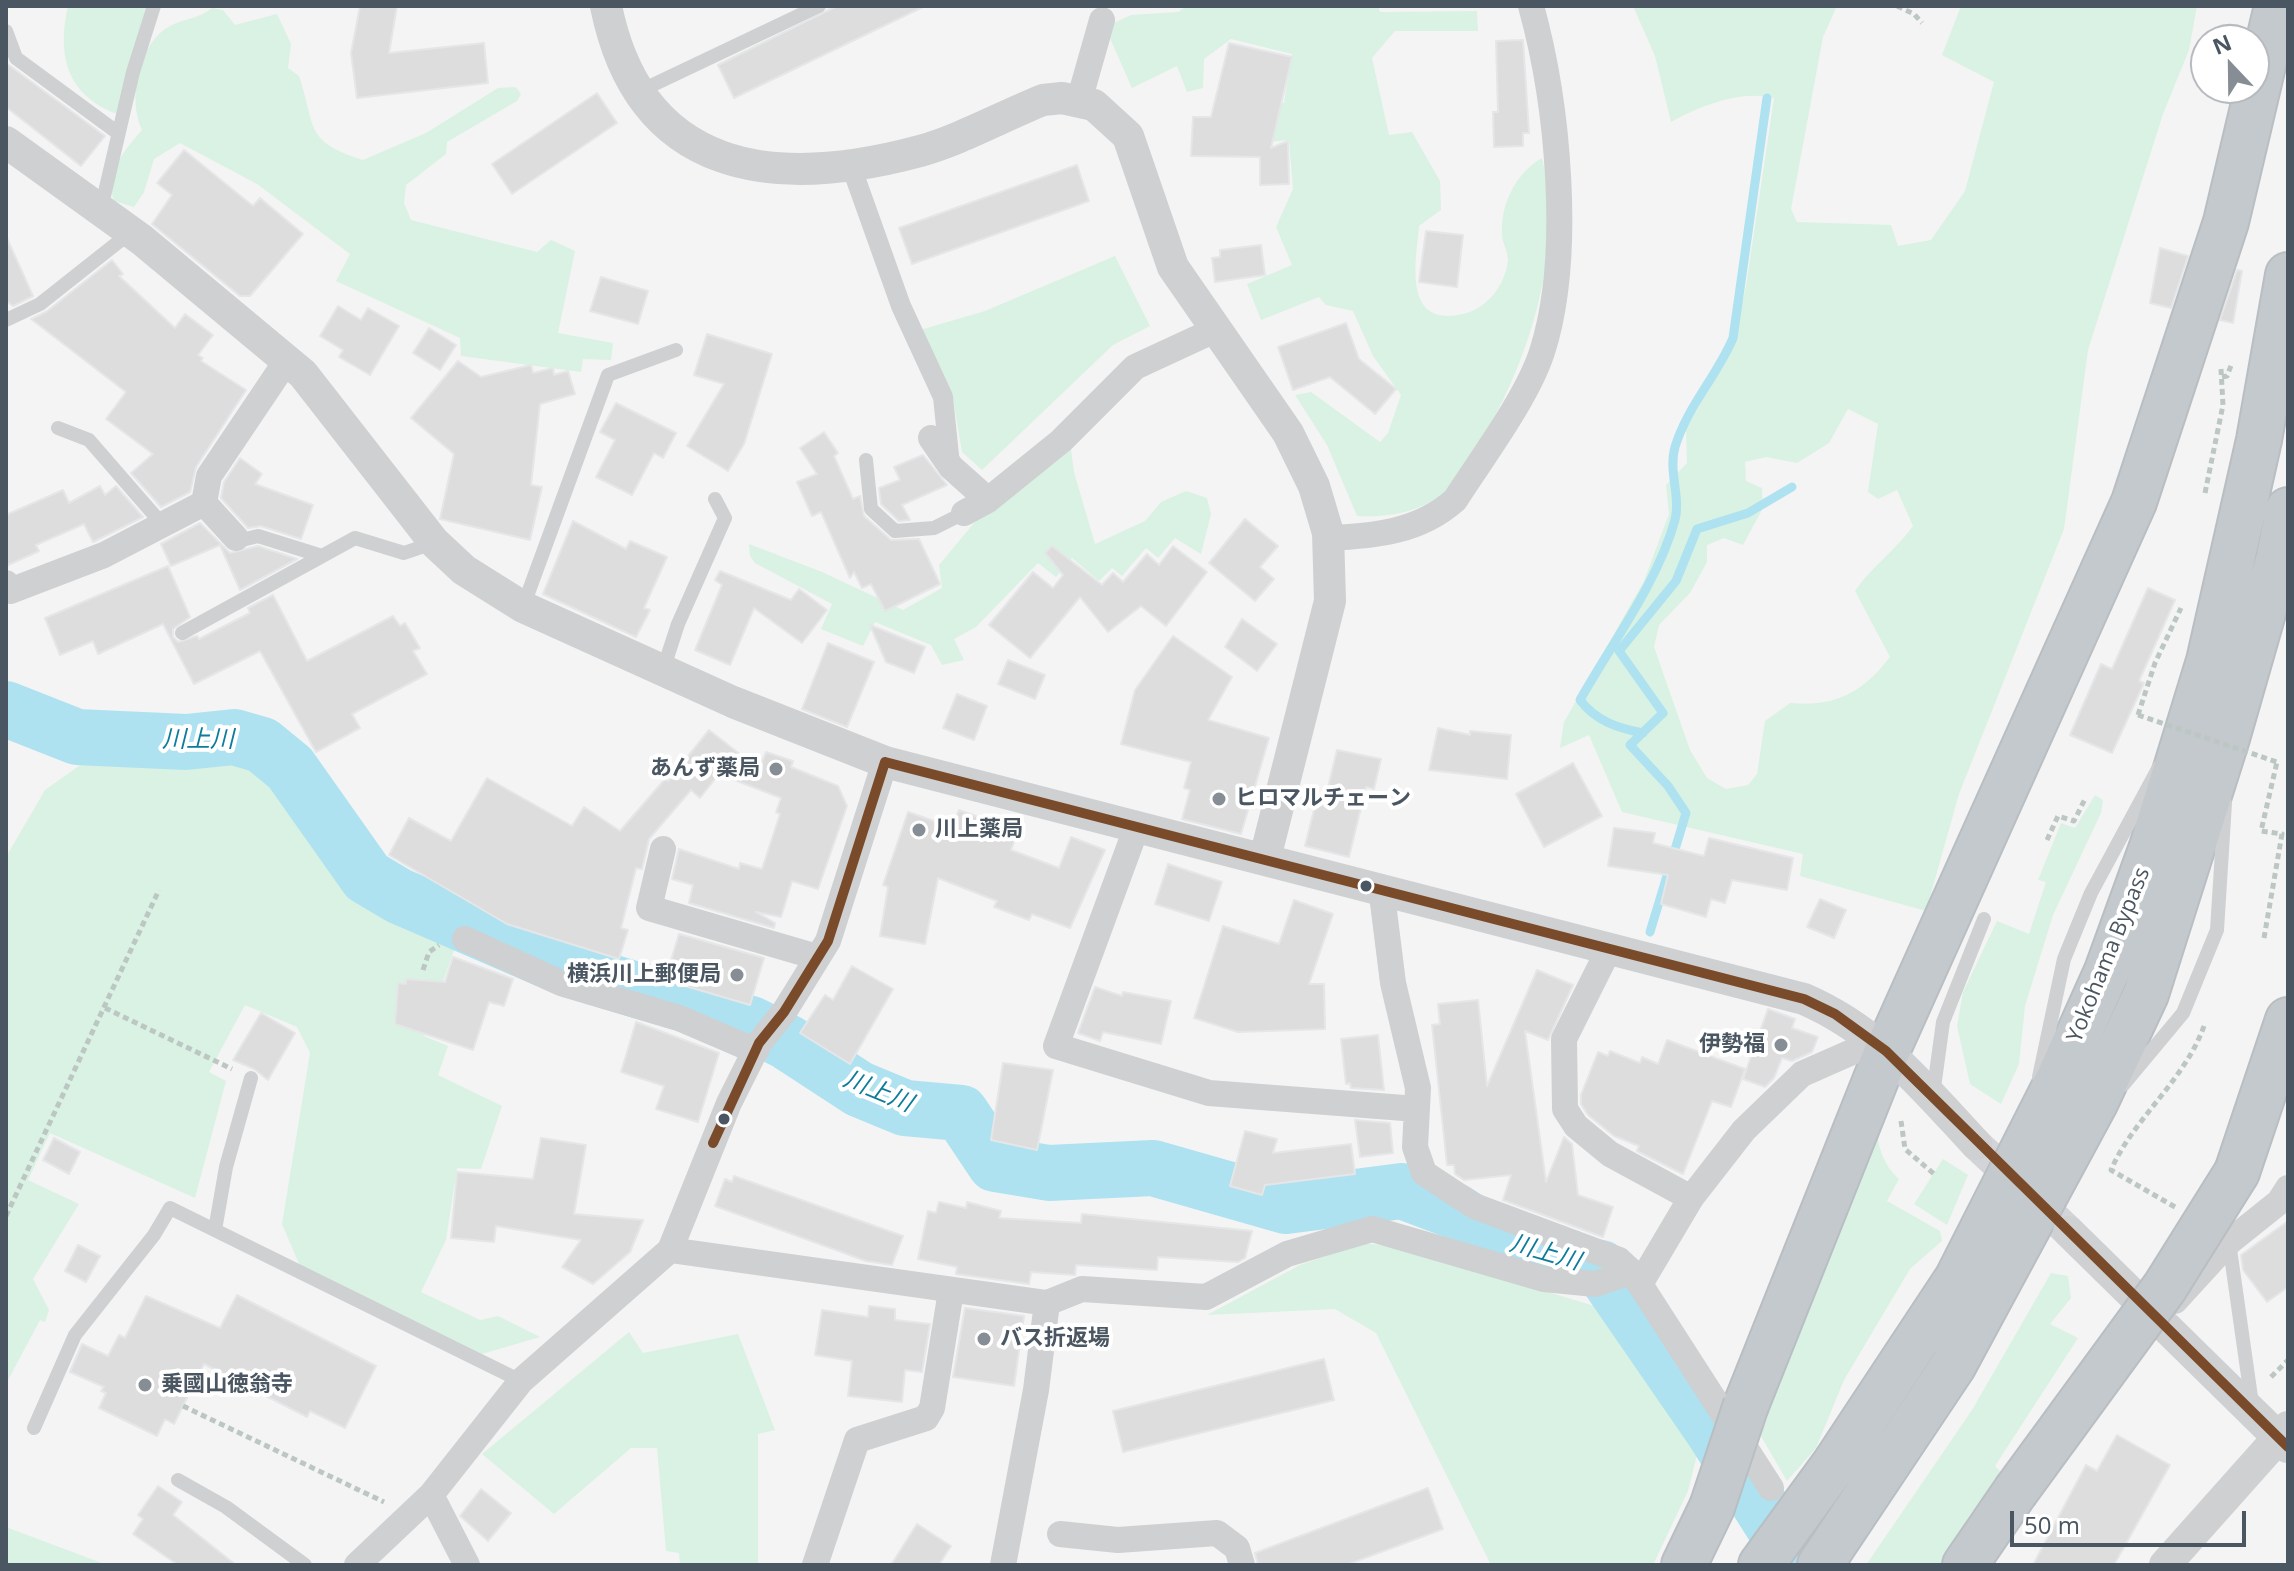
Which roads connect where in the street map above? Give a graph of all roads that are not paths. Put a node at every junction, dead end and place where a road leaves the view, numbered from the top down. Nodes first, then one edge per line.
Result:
1 (154, 6) edge
2 (606, 6) edge
3 (819, 6) edge
4 (1531, 6) edge
5 (2277, 6) edge
6 (1102, 20) dead end
7 (6, 31) edge
8 (639, 91) junction
9 (1079, 101) junction
10 (118, 133) junction
11 (6, 142) edge
12 (850, 163) junction
13 (101, 210) junction
14 (131, 232) junction
15 (2288, 275) edge
16 (6, 320) edge
17 (1217, 329) junction
18 (676, 350) dead end
19 (287, 360) junction
20 (58, 428) dead end
21 (931, 438) dead end
22 (866, 460) dead end
23 (951, 467) junction
24 (715, 499) dead end
25 (988, 500) junction
26 (204, 503) junction
27 (2288, 510) edge
28 (964, 513) joint
29 (162, 524) junction
30 (236, 538) joint
31 (1328, 538) junction
32 (434, 542) junction
33 (322, 556) junction
34 (6, 583) edge
35 (523, 607) junction
36 (182, 633) dead end
37 (663, 670) junction
38 (2210, 726) junction
39 (885, 762) junction
40 (1137, 826) junction
41 (663, 849) dead end
42 (1265, 858) junction
43 (1381, 887) junction
44 (1984, 919) dead end
45 (465, 939) dead end
46 (1610, 947) junction
47 (817, 957) junction
48 (2288, 1020) edge
49 (758, 1047) junction
50 (1879, 1059) junction
51 (251, 1078) road end
52 (1933, 1097) junction
53 (1417, 1109) junction
54 (1976, 1144) tunnel mouth
55 (2288, 1188) edge
56 (1691, 1198) junction
57 (215, 1230) junction
58 (2069, 1232) tunnel mouth
59 (2229, 1242) junction
60 (670, 1250) junction
61 (1622, 1279) junction
62 (951, 1291) junction
63 (1047, 1303) junction
64 (2159, 1318) junction
65 (521, 1381) junction
66 (2253, 1409) junction
67 (34, 1428) dead end
68 (2285, 1437) edge
69 (178, 1480) dead end
70 (1771, 1488) dead end
71 (431, 1495) junction
72 (1060, 1534) dead end
73 (305, 1565) edge
74 (357, 1565) edge
75 (467, 1565) edge
76 (815, 1565) edge
77 (1003, 1565) edge
78 (1242, 1565) edge
79 (1684, 1565) edge
80 (1761, 1565) edge
81 (1820, 1565) edge
82 (1965, 1565) edge
83 (2165, 1565) edge

1 - 10 lane
2 - 8 street
3 - 8 lane
4 - 31 street
5 - 50 highway
6 - 9 street
7 - 10 lane
8 - 12 street
9 - 12 street
9 - 17 street
10 - 13 lane
11 - 13 street
12 - 23 street
13 - 14 street
14 - 16 lane
14 - 19 street
15 - 38 highway, Yokohama Bypass
17 - 25 street
17 - 31 street
18 - 35 lane
19 - 26 street
19 - 32 street
20 - 29 lane
21 - 23 street
22 - 28 lane
23 - 25 street
24 - 37 lane
25 - 28 street
26 - 29 street
26 - 30 street
27 - 38 highway, Yokohama Bypass
29 - 34 street
30 - 33 lane
31 - 42 street
32 - 33 lane
32 - 35 street
33 - 36 lane
35 - 37 street
37 - 39 street
38 - 80 highway, Yokohama Bypass
38 - 81 highway, Yokohama Bypass
39 - 40 street
39 - 47 street
40 - 42 street
40 - 53 street
41 - 47 street
42 - 43 street
43 - 46 street
43 - 53 street
44 - 52 lane
45 - 49 street
46 - 50 street
46 - 56 street
47 - 49 street
48 - 82 highway, bridge
49 - 60 street
50 - 52 street
50 - 56 street
50 - 79 highway, bridge
51 - 57 lane
52 - 54 street
53 - 61 street
55 - 59 street
56 - 61 street
57 - 65 lane
57 - 67 lane
58 - 64 street
59 - 64 street
59 - 66 lane
60 - 62 street
60 - 65 street
61 - 63 street
61 - 70 street
62 - 63 street
62 - 76 street
63 - 77 street
64 - 66 street
65 - 71 street
66 - 68 street
68 - 83 street
69 - 73 lane
71 - 74 street
71 - 75 street
72 - 78 street

